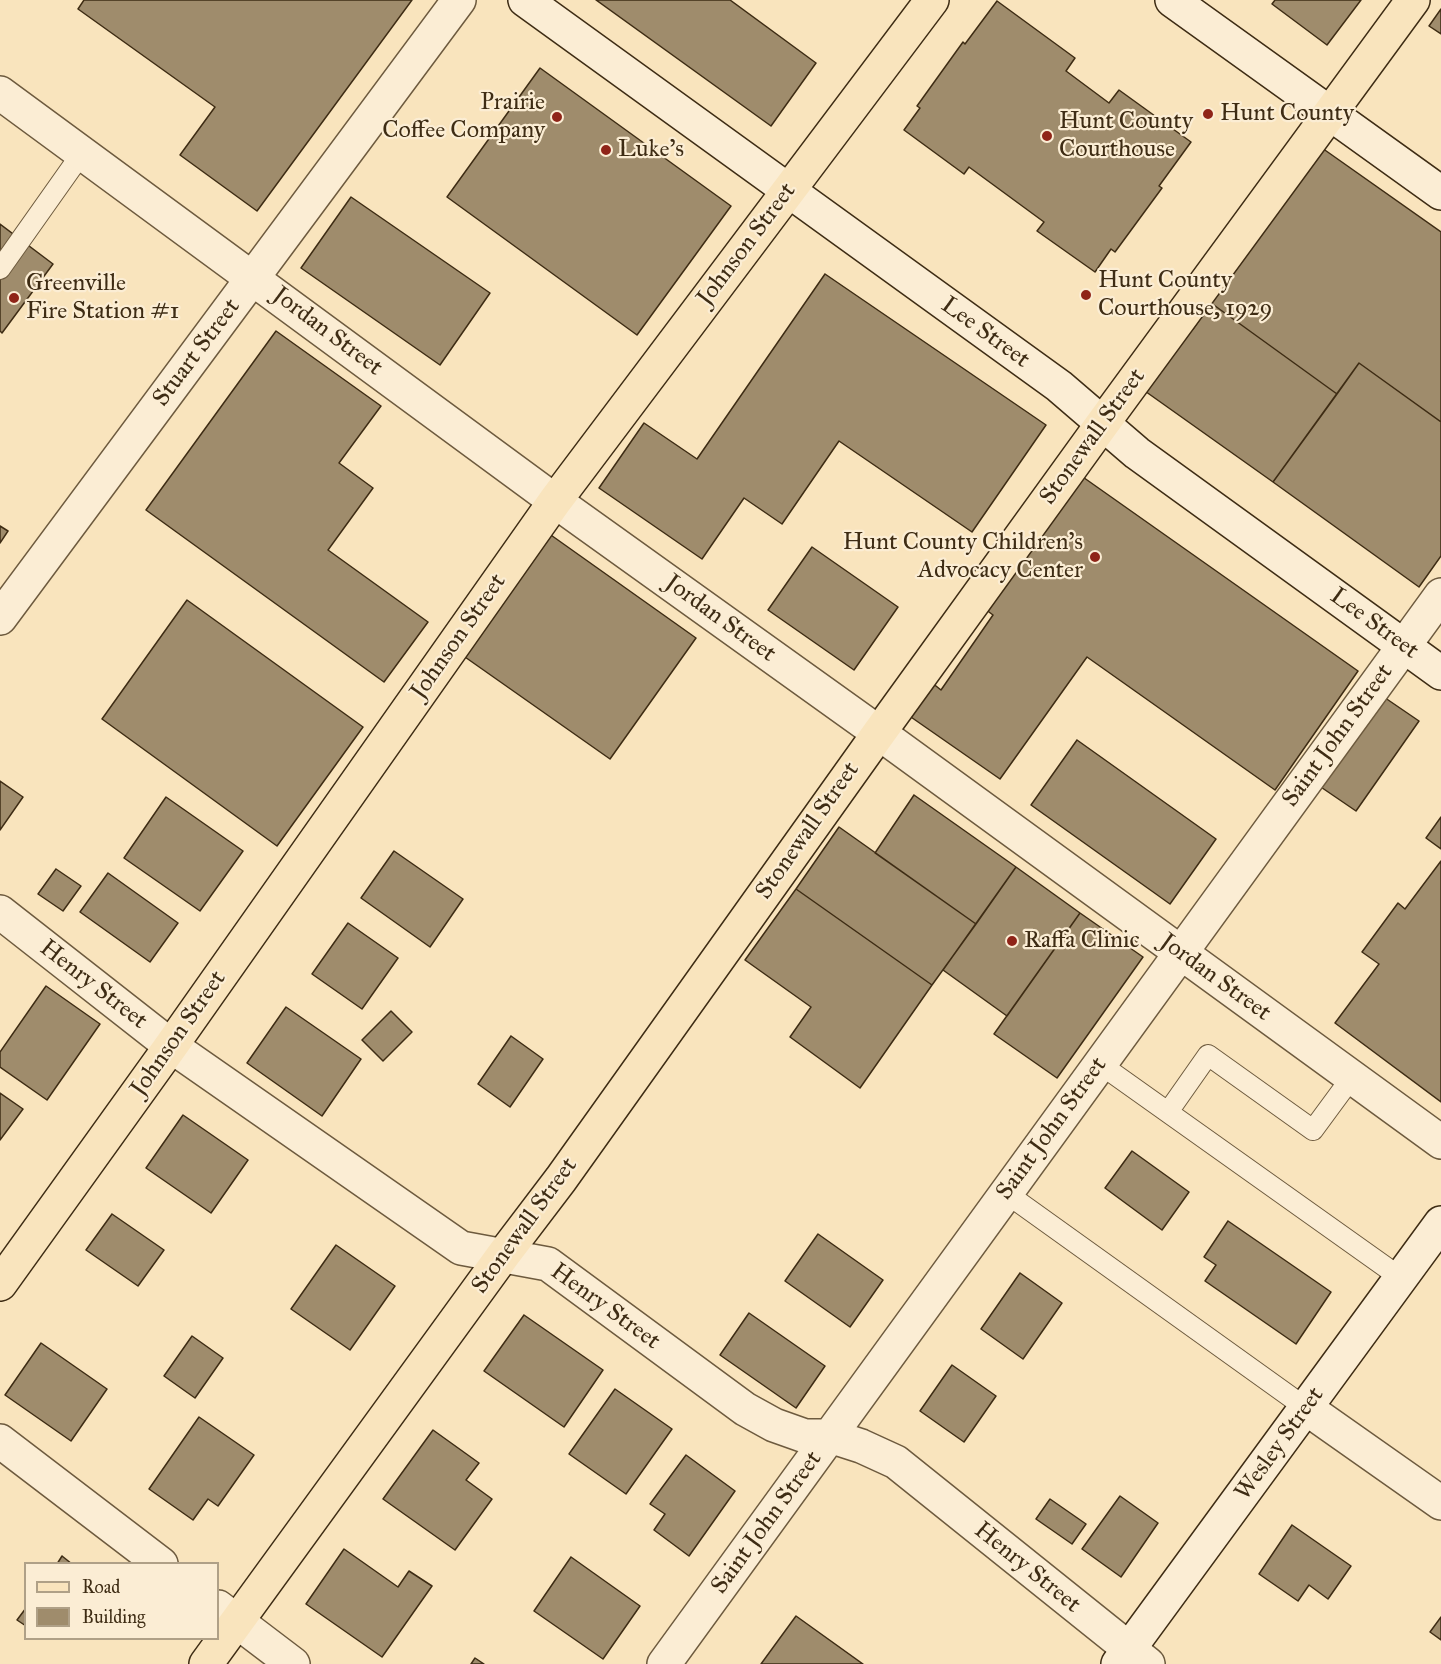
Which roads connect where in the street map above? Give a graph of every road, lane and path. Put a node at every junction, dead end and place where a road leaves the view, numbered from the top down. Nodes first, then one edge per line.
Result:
1 (459, 0) edge
2 (525, 0) edge
3 (932, 0) edge
4 (1172, 0) edge
5 (1413, 0) edge
6 (0, 93) edge
7 (1330, 113) junction
8 (82, 153) junction
9 (788, 190) junction
10 (1441, 193) edge
11 (0, 269) edge
12 (253, 278) junction
13 (1103, 423) junction
14 (555, 501) junction
15 (1441, 595) edge
16 (0, 618) edge
17 (1404, 646) junction
18 (1441, 673) edge
19 (879, 733) junction
20 (0, 912) edge
21 (1181, 952) junction
22 (171, 1046) junction
23 (1100, 1064) junction
24 (1352, 1077) junction
25 (1168, 1112) junction
26 (1441, 1142) edge
27 (1006, 1193) junction
28 (1441, 1223) edge
29 (504, 1254) junction
30 (1401, 1278) junction
31 (0, 1284) edge
32 (1306, 1408) junction
33 (830, 1436) junction
34 (0, 1441) edge
35 (1441, 1503) edge
36 (160, 1562) edge
37 (227, 1614) edge
38 (219, 1633) edge
39 (216, 1640) edge
40 (1132, 1659) edge
41 (206, 1664) edge
42 (293, 1664) edge
43 (664, 1664) edge

1 - 12 street, Stuart Street
2 - 9 street, Lee Street
3 - 9 main road, Johnson Street
4 - 7 street
5 - 7 main road, Stonewall Street
6 - 8 street, Jordan Street
7 - 10 street
7 - 13 main road, Stonewall Street
8 - 11 lane
8 - 12 street, Jordan Street
9 - 13 street, Lee Street
9 - 14 main road, Johnson Street
12 - 14 street, Jordan Street
12 - 16 street, Stuart Street
13 - 17 street, Lee Street
13 - 19 main road, Stonewall Street
14 - 19 street, Jordan Street
14 - 22 main road, Johnson Street
15 - 17 street, Saint John Street
17 - 18 street, Lee Street
17 - 21 street, Saint John Street
19 - 21 street, Jordan Street
19 - 29 main road, Stonewall Street
20 - 22 street, Henry Street
21 - 23 street, Saint John Street
21 - 24 street, Jordan Street
22 - 29 street, Henry Street
22 - 31 main road, Johnson Street
23 - 25 lane
23 - 27 street, Saint John Street
24 - 25 lane
24 - 26 street, Jordan Street
25 - 30 lane
27 - 32 lane
27 - 33 street, Saint John Street
28 - 30 street, Wesley Street
29 - 33 street, Henry Street
29 - 37 main road, Stonewall Street
30 - 32 street, Wesley Street
32 - 35 street
32 - 40 street, Wesley Street
33 - 40 street, Henry Street
33 - 43 street, Saint John Street
34 - 36 street
37 - 38 main road, Stonewall Street
37 - 42 street
39 - 41 main road, Stonewall Street

